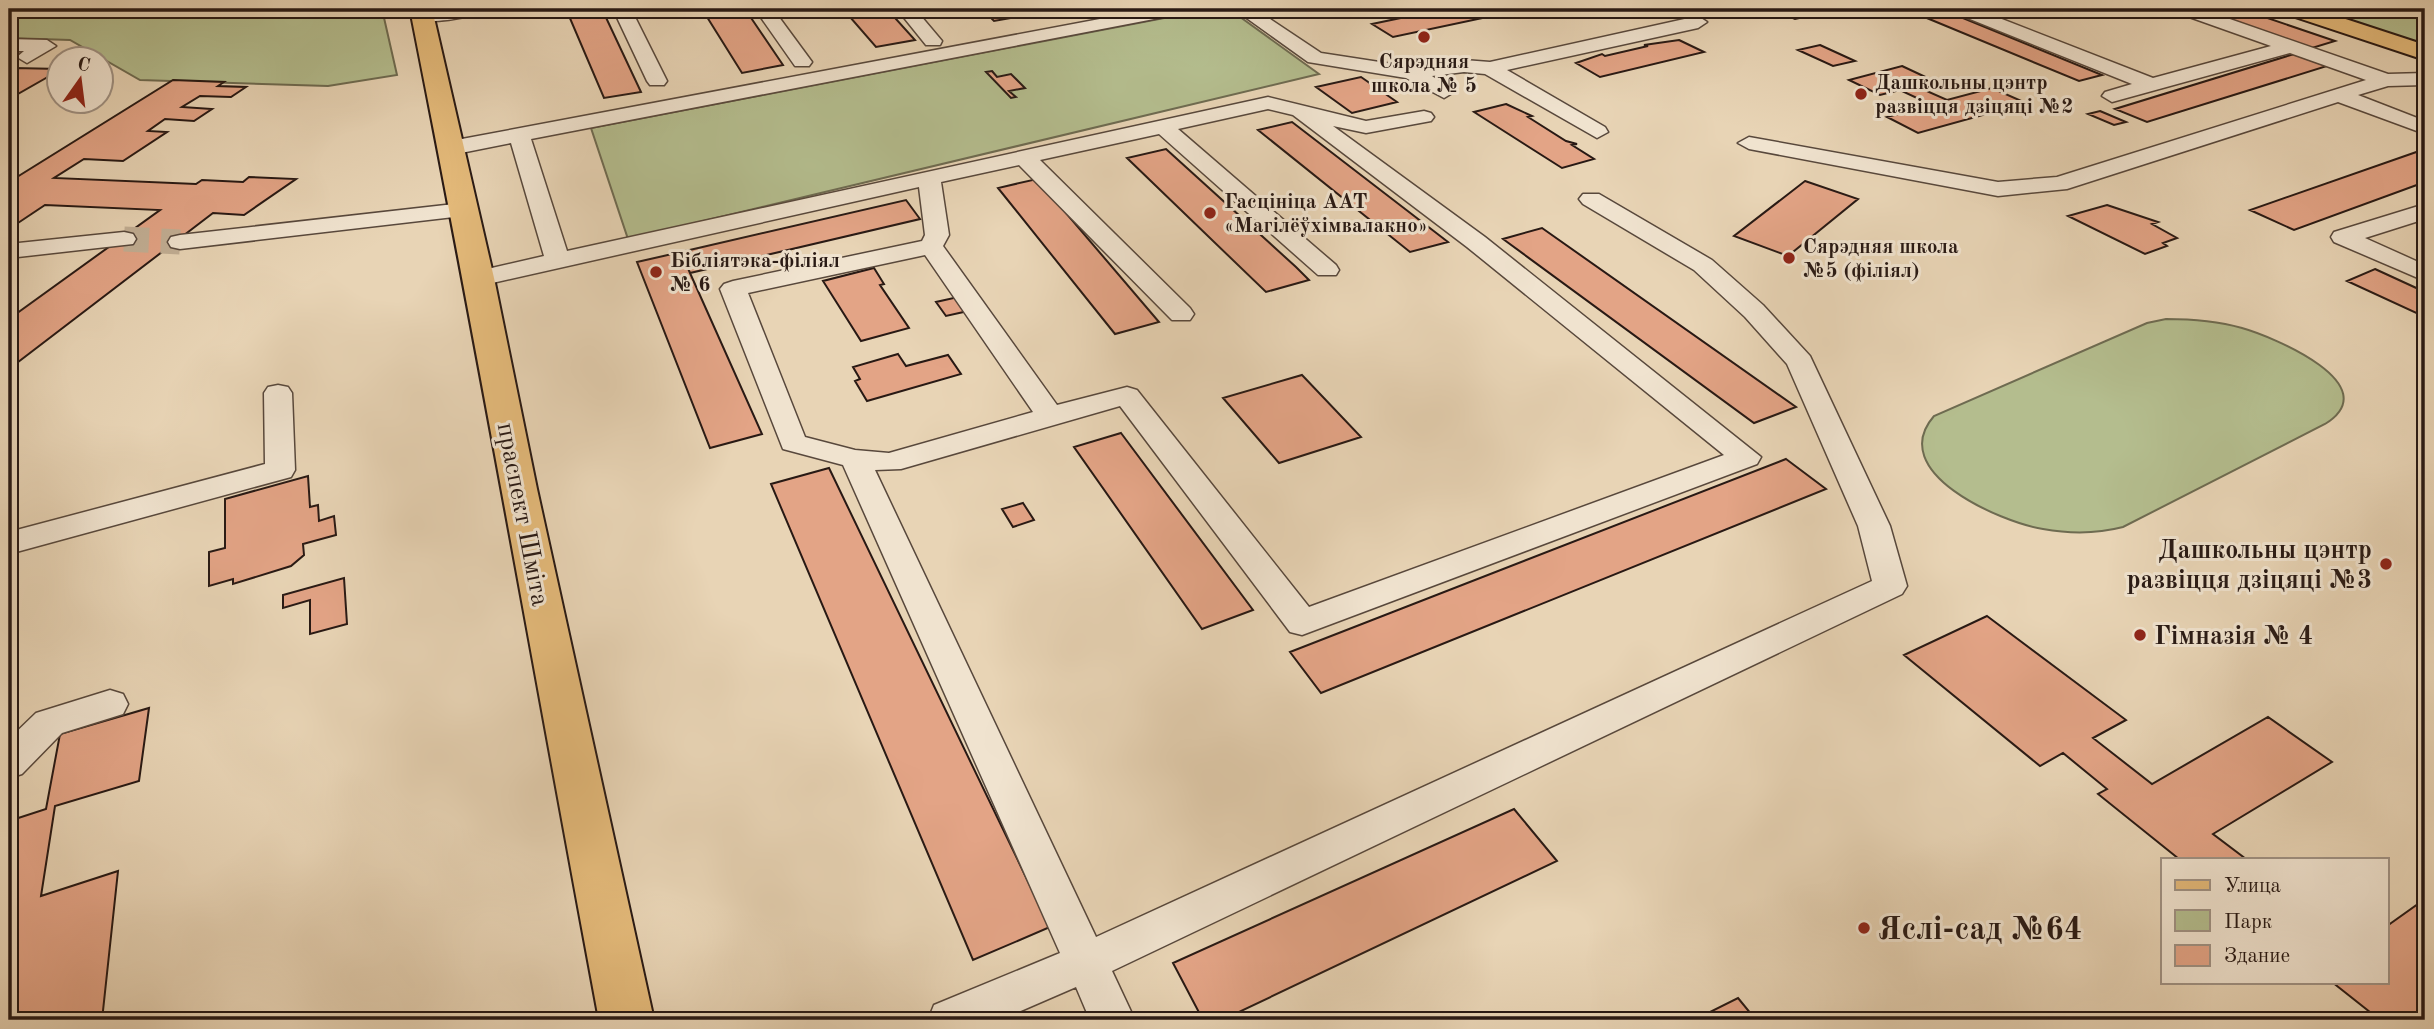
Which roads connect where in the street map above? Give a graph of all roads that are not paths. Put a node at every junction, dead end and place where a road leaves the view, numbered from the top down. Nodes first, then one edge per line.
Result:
1 (475, 9) edge
2 (622, 9) edge
3 (764, 9) edge
4 (906, 9) edge
5 (1180, 9) edge
6 (1243, 9) edge
7 (1961, 9) edge
8 (2184, 9) edge
9 (2294, 9) edge
10 (422, 13) edge
11 (1698, 22) dead end
12 (933, 41) dead end
13 (9, 45) edge
14 (2289, 47) junction
15 (2425, 53) edge
16 (27, 57) dead end
17 (802, 62) dead end
18 (1490, 68) junction
19 (1412, 73) junction
20 (2425, 79) edge
21 (2386, 80) junction
22 (657, 81) dead end
23 (2152, 85) junction
24 (1444, 92) dead end
25 (2338, 95) junction
26 (2112, 96) dead end
27 (1300, 111) junction
28 (1424, 117) dead end
29 (1163, 125) junction
30 (2425, 128) edge
31 (1597, 132) dead end
32 (519, 135) junction
33 (1749, 143) dead end
34 (451, 148) junction
35 (1023, 156) junction
36 (929, 177) junction
37 (1591, 199) dead end
38 (463, 210) junction
39 (2425, 211) edge
40 (124, 239) tunnel mouth
41 (180, 242) tunnel mouth
42 (931, 246) junction
43 (9, 251) edge
44 (558, 260) junction
45 (1327, 270) dead end
46 (2425, 274) edge
47 (479, 278) junction
48 (1181, 314) dead end
49 (278, 393) dead end
50 (1050, 416) junction
51 (855, 459) junction
52 (9, 543) edge
53 (110, 704) dead end
54 (9, 763) edge
55 (1086, 962) junction
56 (627, 1020) edge
57 (950, 1020) edge
58 (1114, 1020) edge

1 - 10 lane
2 - 22 lane
3 - 17 lane
4 - 12 lane
5 - 32 lane
6 - 19 lane
7 - 23 lane
8 - 14 lane
9 - 15 main road
10 - 34 main road, праспект Шміта
11 - 18 lane
13 - 16 lane
14 - 21 lane
14 - 23 lane
18 - 19 lane
18 - 31 lane
19 - 24 lane
20 - 21 lane
21 - 25 lane
23 - 26 lane
25 - 30 lane
25 - 33 lane
27 - 28 lane
27 - 29 lane
27 - 50 lane
29 - 35 lane
29 - 45 lane
32 - 34 lane
32 - 44 lane
34 - 38 main road, праспект Шміта
35 - 36 lane
35 - 48 lane
36 - 42 lane
36 - 44 lane
37 - 55 lane
38 - 41 lane
38 - 47 main road, праспект Шміта
39 - 46 lane
40 - 43 lane
42 - 50 lane
42 - 51 lane
44 - 47 lane
47 - 56 main road, праспект Шміта
49 - 52 lane
50 - 51 lane
51 - 55 lane
53 - 54 lane
55 - 57 lane
55 - 58 lane

